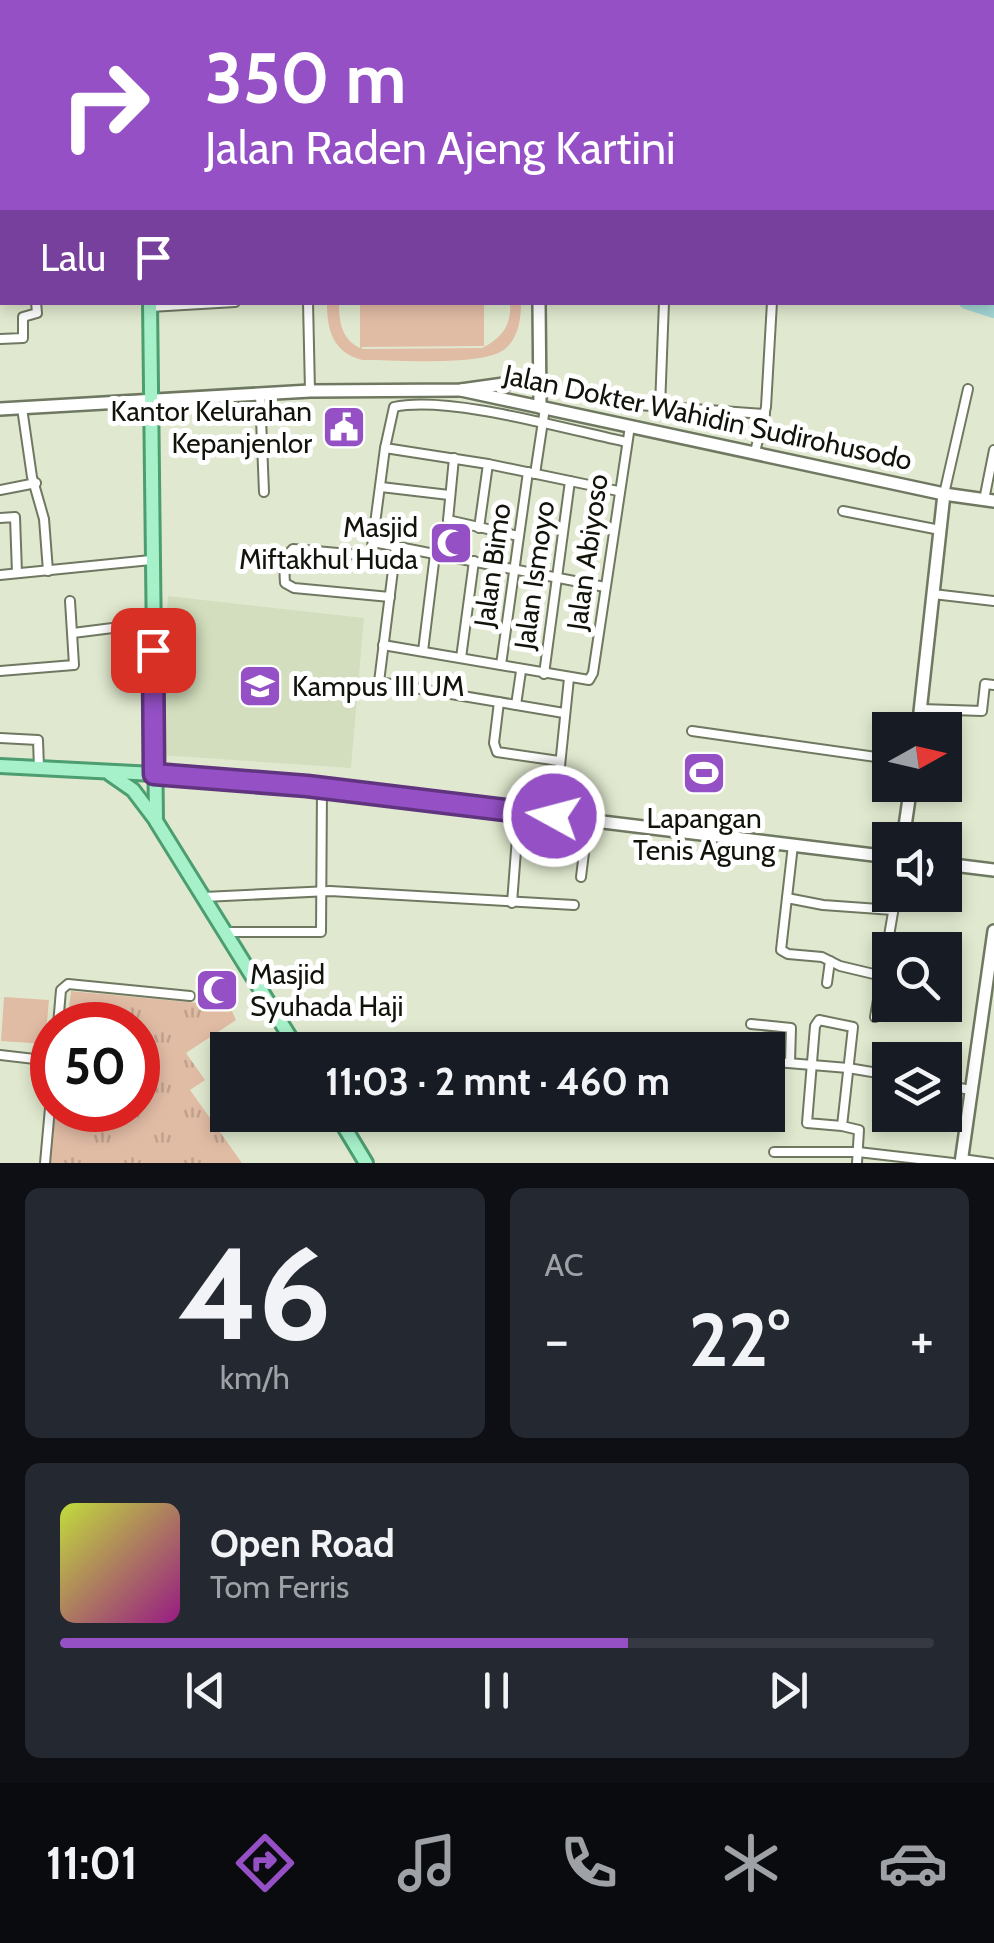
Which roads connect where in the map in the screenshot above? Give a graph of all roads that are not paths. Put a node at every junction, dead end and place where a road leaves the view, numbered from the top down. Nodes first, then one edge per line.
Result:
1 (36, 305) edge
2 (150, 305) edge
3 (308, 305) edge
4 (538, 305) edge
5 (664, 305) edge
6 (772, 305) edge
7 (0, 338) edge
8 (540, 379) junction
9 (968, 389) dead end
10 (460, 390) junction
11 (310, 391) junction
12 (260, 394) junction
13 (150, 401) junction
14 (638, 404) dead end
15 (660, 407) junction
16 (22, 408) junction
17 (0, 409) edge
18 (543, 409) junction
19 (764, 414) junction
20 (542, 424) junction
21 (630, 428) junction
22 (627, 442) junction
23 (385, 448) junction
24 (994, 450) edge
25 (755, 452) junction
26 (454, 458) junction
27 (488, 464) junction
28 (531, 473) junction
29 (570, 482) junction
30 (36, 483) junction
31 (381, 487) junction
32 (0, 490) edge
33 (618, 491) junction
34 (264, 492) dead end
35 (944, 494) junction
36 (449, 496) junction
37 (989, 500) edge
38 (842, 512) dead end
39 (0, 518) edge
40 (479, 528) junction
41 (940, 530) junction
42 (518, 536) junction
43 (373, 542) junction
44 (396, 546) junction
45 (372, 554) junction
46 (436, 554) junction
47 (394, 558) junction
48 (151, 560) junction
49 (474, 561) junction
50 (516, 570) junction
51 (48, 571) junction
52 (17, 573) junction
53 (0, 575) edge
54 (557, 578) junction
55 (605, 586) junction
56 (933, 594) junction
57 (390, 597) junction
58 (70, 601) dead end
59 (994, 601) edge
60 (152, 623) junction
61 (73, 634) junction
62 (383, 645) junction
63 (423, 651) junction
64 (462, 658) junction
65 (501, 665) junction
66 (521, 670) junction
67 (0, 671) edge
68 (544, 674) junction
69 (568, 678) junction
70 (994, 684) edge
71 (499, 702) junction
72 (516, 705) junction
73 (920, 709) junction
74 (920, 712) edge
75 (564, 713) junction
76 (692, 732) dead end
77 (0, 738) edge
78 (872, 757) edge
79 (558, 761) junction
80 (0, 766) edge
81 (38, 768) junction
82 (105, 771) junction
83 (154, 774) junction
84 (322, 788) junction
85 (519, 811) junction
86 (554, 816) junction
87 (588, 820) junction
88 (156, 821) junction
89 (793, 846) junction
90 (872, 855) edge
91 (962, 866) edge
92 (994, 870) edge
93 (581, 878) dead end
94 (320, 892) junction
95 (203, 898) junction
96 (786, 898) junction
97 (512, 903) junction
98 (574, 904) dead end
99 (872, 908) edge
100 (227, 936) junction
101 (993, 940) edge
102 (830, 962) junction
103 (872, 973) edge
104 (827, 983) dead end
105 (190, 996) dead end
106 (60, 1002) edge
107 (750, 1024) dead end
108 (287, 1032) edge
109 (0, 1055) edge
110 (30, 1058) edge
111 (790, 1062) junction
112 (785, 1063) edge
113 (811, 1064) junction
114 (848, 1068) junction
115 (872, 1073) edge
116 (962, 1088) edge
117 (970, 1090) junction
118 (842, 1126) junction
119 (48, 1132) edge
120 (347, 1132) edge
121 (774, 1152) dead end
122 (865, 1152) junction
123 (959, 1162) edge
124 (45, 1163) edge
125 (366, 1163) edge
126 (858, 1163) edge
127 (991, 1163) edge

1 - 7 street
2 - 13 main road
3 - 11 street
4 - 8 main road
5 - 15 street
6 - 19 street
8 - 10 main road, Jalan Dokter Wahidin Sudirohusodo
8 - 18 main road
9 - 35 street
10 - 11 main road, Jalan Dokter Wahidin Sudirohusodo
10 - 18 main road, Jalan Dokter Wahidin Sudirohusodo
11 - 12 main road, Jalan Dokter Wahidin Sudirohusodo
12 - 13 main road, Jalan Dokter Wahidin Sudirohusodo
12 - 34 street
13 - 16 main road, Jalan Dokter Wahidin Sudirohusodo
13 - 48 main road
14 - 15 street
15 - 19 street
16 - 17 main road, Jalan Dokter Wahidin Sudirohusodo
16 - 30 street
18 - 20 street, Jalan Bimo
18 - 21 main road, Jalan Dokter Wahidin Sudirohusodo
19 - 25 street
20 - 22 street
20 - 23 street
20 - 28 street, Jalan Bimo
21 - 22 street, Jalan Abiyoso
21 - 25 main road, Jalan Dokter Wahidin Sudirohusodo
22 - 33 street, Jalan Abiyoso
23 - 26 street
23 - 31 street
24 - 37 street
25 - 35 main road, Jalan Dokter Wahidin Sudirohusodo
26 - 27 street
26 - 36 street
27 - 28 street
27 - 40 street
28 - 29 street
28 - 42 street, Jalan Bimo
29 - 33 street
29 - 54 street, Jalan Ismoyo
30 - 32 street
30 - 51 street
31 - 36 street
31 - 43 street
33 - 55 street, Jalan Abiyoso
35 - 37 main road, Jalan Dokter Wahidin Sudirohusodo
35 - 41 main road
36 - 40 street
38 - 41 street
39 - 52 street
40 - 42 street
41 - 56 main road
42 - 50 street, Jalan Bimo
43 - 44 street
43 - 45 street
44 - 46 street
44 - 47 street
45 - 47 street
45 - 57 street
46 - 49 street
46 - 63 street
47 - 57 street
48 - 51 street
48 - 60 main road
49 - 50 street
49 - 64 street
50 - 54 street
50 - 65 street, Jalan Bimo
51 - 52 street
52 - 53 street
54 - 55 street
54 - 68 street, Jalan Ismoyo
55 - 69 street, Jalan Abiyoso
56 - 59 street
56 - 73 main road
57 - 62 street
58 - 61 street
60 - 61 street
60 - 83 main road
61 - 67 street
62 - 63 street
62 - 71 street
63 - 64 street
64 - 65 street
65 - 66 street
66 - 68 street
66 - 72 street
68 - 69 street
69 - 75 street
70 - 73 street
71 - 72 street
71 - 79 street
72 - 75 street
73 - 74 main road
75 - 79 street
76 - 78 street
77 - 81 street
79 - 86 street
80 - 81 main road
81 - 82 main road
82 - 83 main road
82 - 88 main road
83 - 84 main road
83 - 88 main road
84 - 85 main road
84 - 94 street
85 - 86 main road
85 - 97 street
86 - 87 main road
87 - 89 main road
87 - 93 street
88 - 95 main road
89 - 90 main road
89 - 96 street
91 - 92 main road
94 - 95 street
94 - 97 street
94 - 100 street
95 - 100 main road
96 - 99 street
96 - 102 street
97 - 98 street
100 - 108 main road
101 - 117 main road
102 - 103 street
102 - 104 street
105 - 106 street
107 - 111 street
109 - 110 street
111 - 112 street
111 - 113 street
113 - 114 street
113 - 114 street
113 - 118 street
114 - 115 street
114 - 118 street
116 - 117 street
117 - 123 main road
118 - 122 street
119 - 124 street
120 - 125 main road
121 - 122 street
122 - 123 street
122 - 126 street
123 - 127 street

